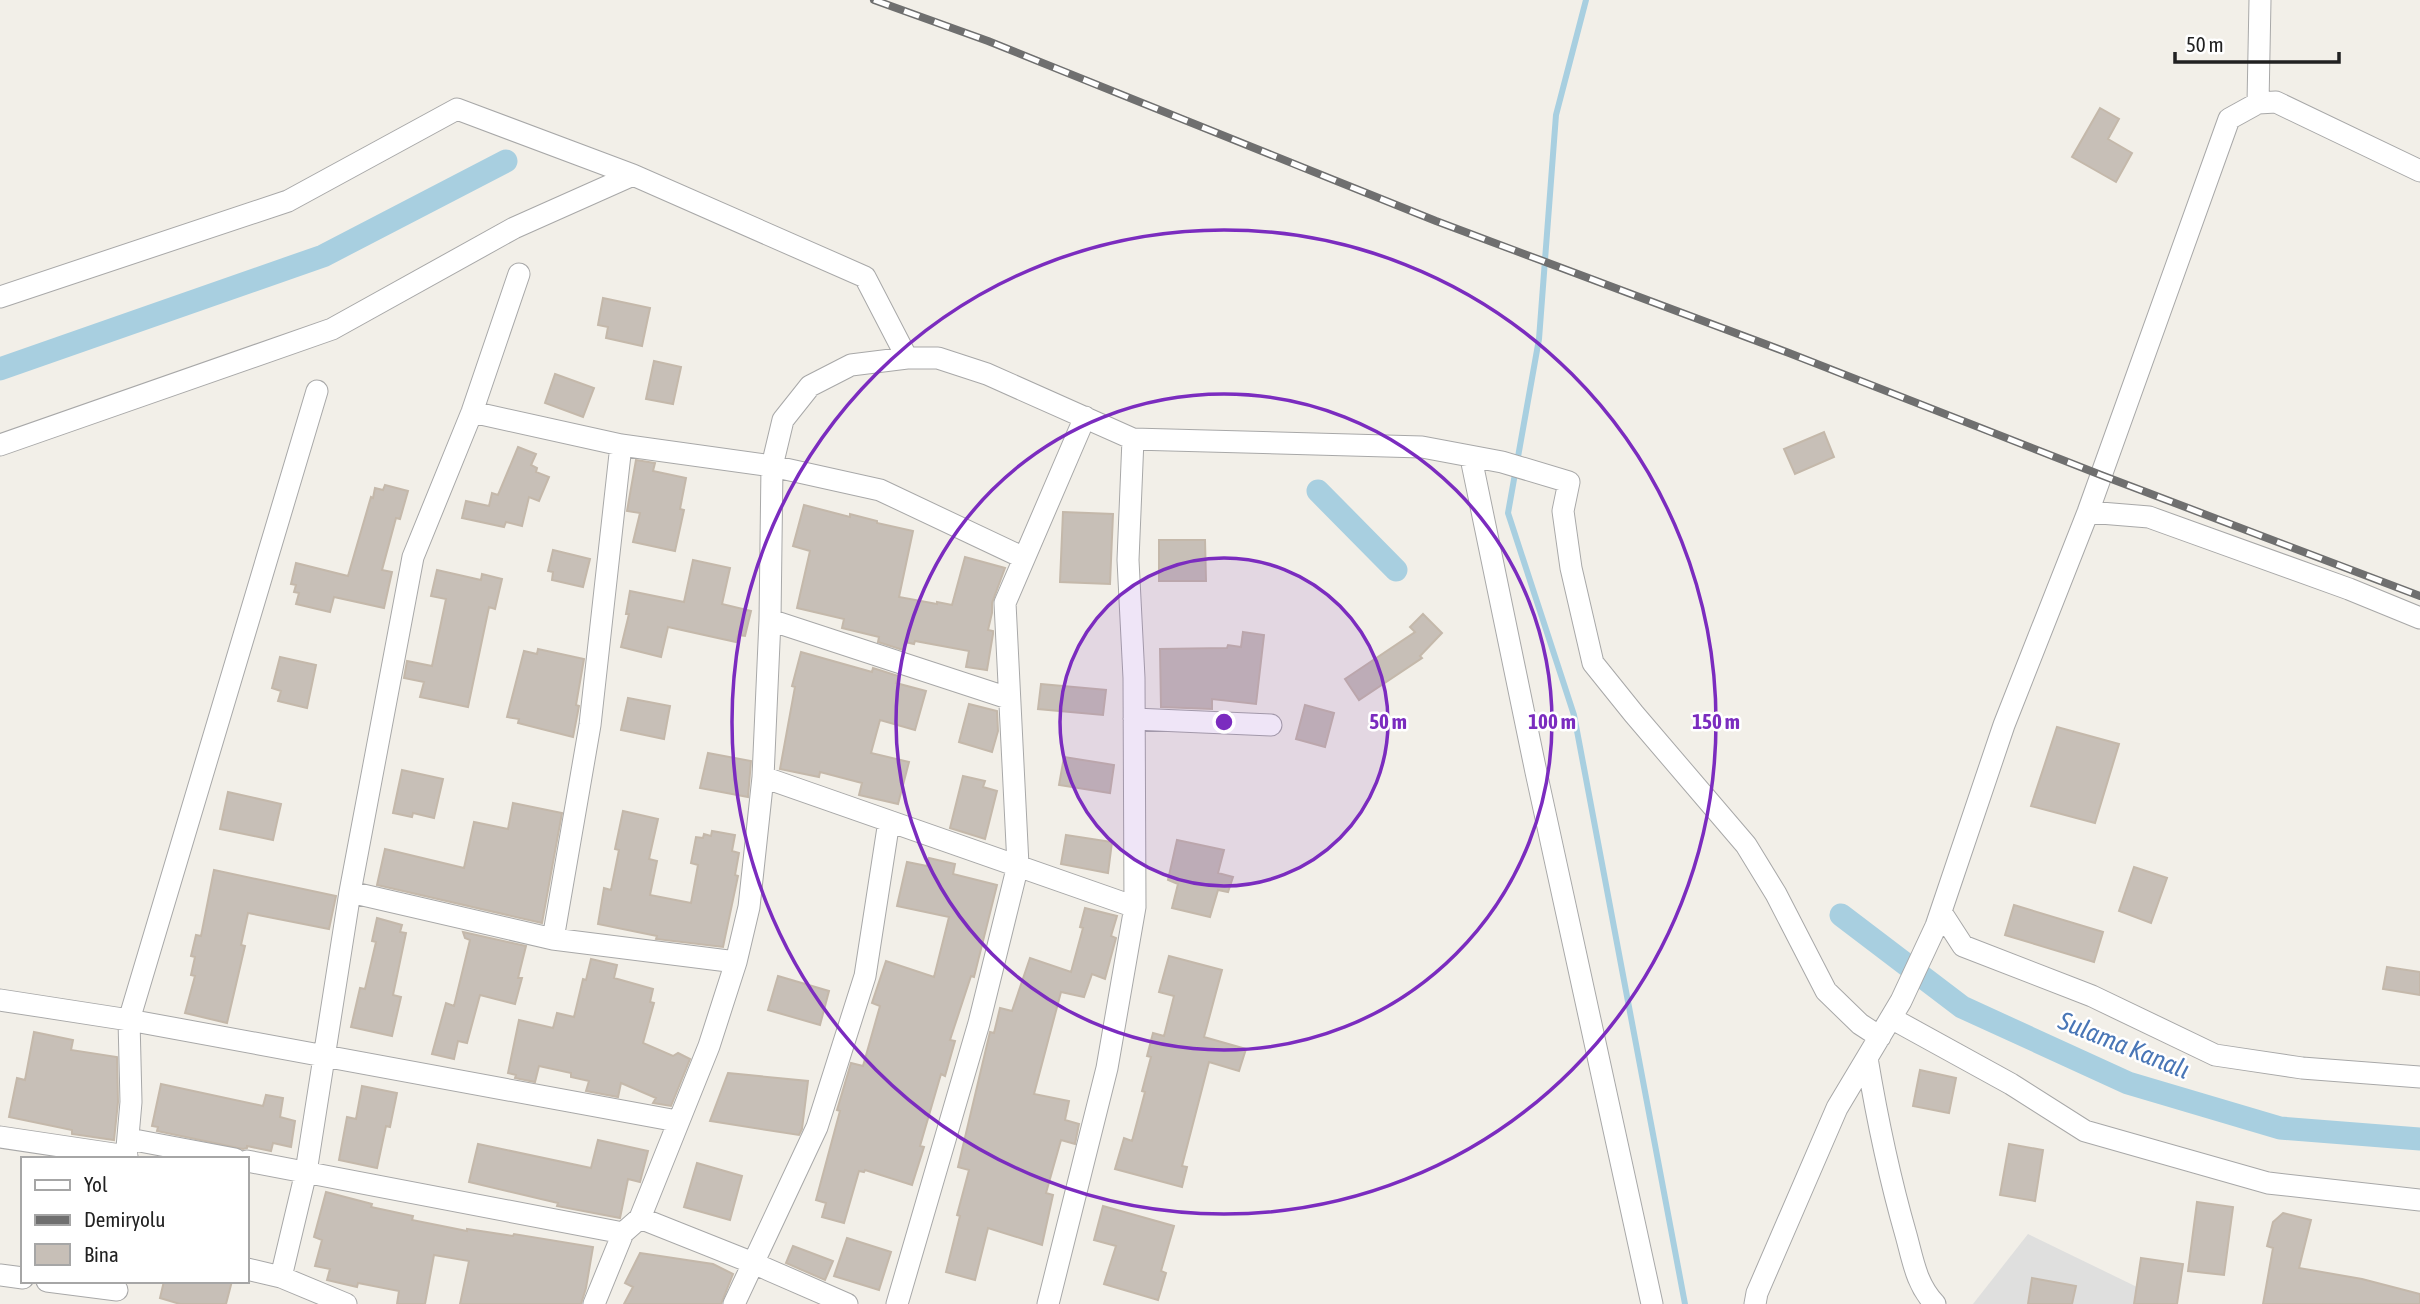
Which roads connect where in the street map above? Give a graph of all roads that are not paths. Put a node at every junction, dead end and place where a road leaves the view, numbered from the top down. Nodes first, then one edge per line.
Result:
1 (2260, 0) edge
2 (2258, 103) junction
3 (2420, 171) edge
4 (633, 175) junction
5 (519, 274) dead end
6 (0, 297) edge
7 (907, 358) junction
8 (317, 391) dead end
9 (472, 412) junction
10 (1085, 417) junction
11 (1133, 439) junction
12 (0, 445) edge
13 (621, 445) junction
14 (1471, 458) junction
15 (772, 466) junction
16 (2088, 512) junction
17 (1024, 558) junction
18 (2420, 618) edge
19 (770, 620) junction
20 (1008, 698) junction
21 (1134, 719) junction
22 (1271, 725) dead end
23 (763, 777) junction
24 (889, 821) junction
25 (1018, 864) junction
26 (350, 892) junction
27 (1135, 907) junction
28 (1938, 919) junction
29 (553, 939) junction
30 (736, 962) junction
31 (0, 1000) edge
32 (1891, 1019) junction
33 (129, 1020) junction
34 (324, 1056) junction
35 (1867, 1058) junction
36 (2420, 1077) edge
37 (677, 1121) junction
38 (0, 1137) edge
39 (127, 1151) edge
40 (208, 1157) edge
41 (248, 1161) edge
42 (306, 1172) junction
43 (2420, 1200) edge
44 (640, 1218) junction
45 (624, 1233) junction
46 (753, 1263) junction
47 (248, 1269) edge
48 (0, 1275) edge
49 (281, 1277) junction
50 (21, 1278) edge
51 (60, 1283) edge
52 (117, 1292) edge
53 (346, 1304) edge
54 (594, 1304) edge
55 (734, 1304) edge
56 (847, 1304) edge
57 (897, 1304) edge
58 (1048, 1304) edge
59 (1652, 1304) edge
60 (1755, 1304) edge
61 (1934, 1304) edge

1 - 2 street
2 - 3 street
2 - 16 street
4 - 6 street
4 - 7 street
4 - 12 street
5 - 9 street
7 - 10 street
7 - 15 street
8 - 33 street
9 - 13 street
9 - 26 street
10 - 11 street
10 - 17 street
11 - 14 street
11 - 21 street
13 - 15 street
13 - 29 street
14 - 32 street
14 - 59 street
15 - 17 street
15 - 19 street
16 - 18 street
16 - 28 street
17 - 20 street
19 - 20 street
19 - 23 street
20 - 25 street
21 - 22 street
21 - 27 street
23 - 24 street
23 - 30 street
24 - 25 street
24 - 46 street
25 - 27 street
25 - 57 street
26 - 29 street
26 - 34 street
27 - 58 street
28 - 32 street
28 - 36 street
29 - 30 street
30 - 37 street
31 - 33 street
32 - 35 street
32 - 43 street
33 - 34 street
33 - 39 street
34 - 37 street
34 - 42 street
35 - 60 street
35 - 61 street
37 - 44 street
38 - 39 street
39 - 40 street
41 - 42 street
42 - 45 street
42 - 49 street
44 - 45 street
44 - 46 street
45 - 54 street
46 - 55 street
46 - 56 street
47 - 49 street
48 - 50 street
49 - 53 street
51 - 52 street

